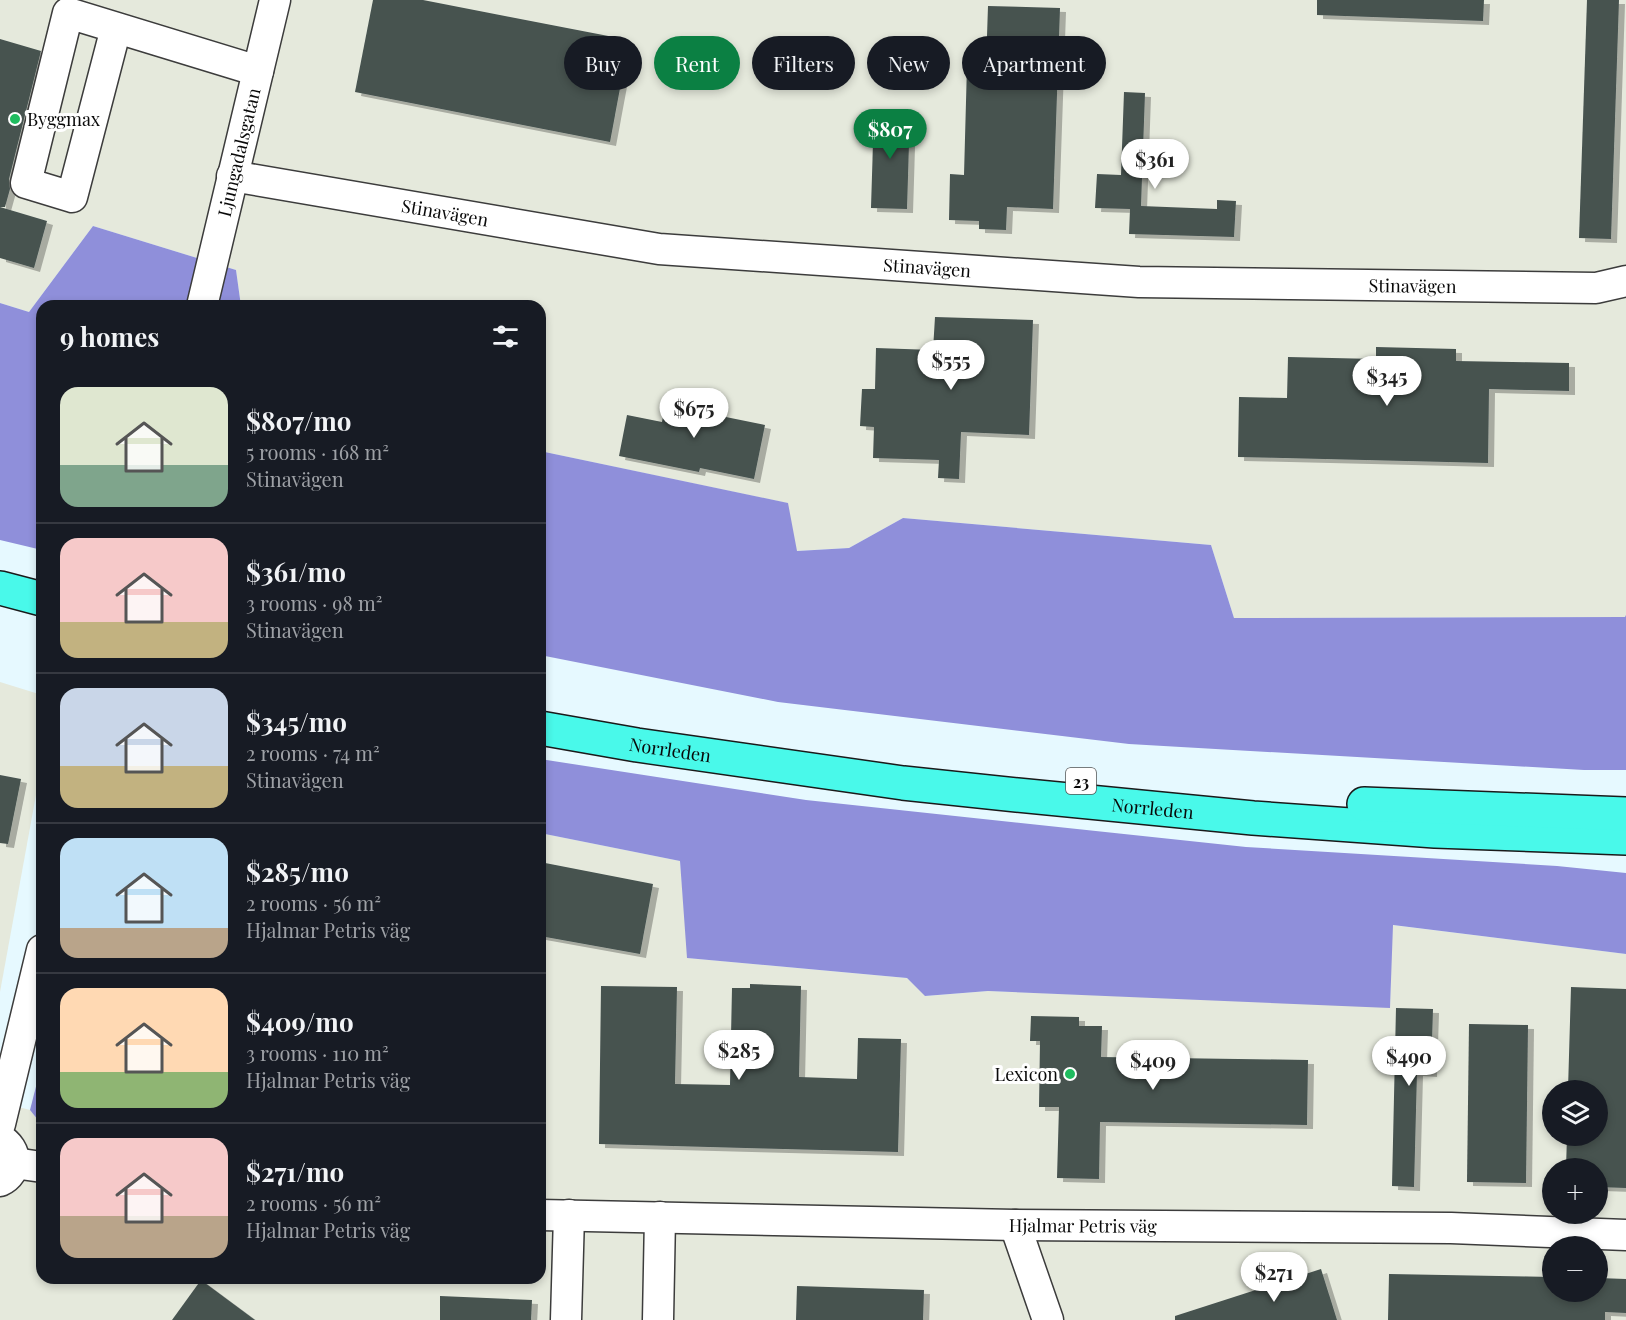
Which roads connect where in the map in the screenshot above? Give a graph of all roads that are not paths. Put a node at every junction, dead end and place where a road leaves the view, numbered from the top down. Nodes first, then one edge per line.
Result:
1 (275, 0) edge
2 (116, 28) junction
3 (258, 71) junction
4 (232, 176) junction
5 (1626, 281) edge
6 (203, 300) edge
7 (0, 588) edge
8 (36, 597) edge
9 (0, 611) edge
10 (36, 620) edge
11 (546, 707) edge
12 (546, 729) edge
13 (1626, 814) edge
14 (1626, 838) edge
15 (36, 975) edge
16 (0, 1124) edge
17 (546, 1215) edge
18 (569, 1215) junction
19 (660, 1216) junction
20 (1015, 1225) junction
21 (1626, 1235) edge
22 (566, 1320) edge
23 (658, 1320) edge
24 (1048, 1320) edge

1 - 3 street, Ljungadalsgatan
2 - 2 street
2 - 3 street
3 - 4 street, Ljungadalsgatan
4 - 5 street, Stinavägen
4 - 6 street, Ljungadalsgatan
7 - 8 highway
9 - 10 highway
11 - 13 highway, Norrleden / 23
12 - 14 highway, Norrleden / 23
15 - 16 street
17 - 18 street, Hjalmar Petris väg
18 - 19 street, Hjalmar Petris väg
18 - 22 street
19 - 20 street, Hjalmar Petris väg
19 - 23 street
20 - 21 street, Hjalmar Petris väg
20 - 24 street

